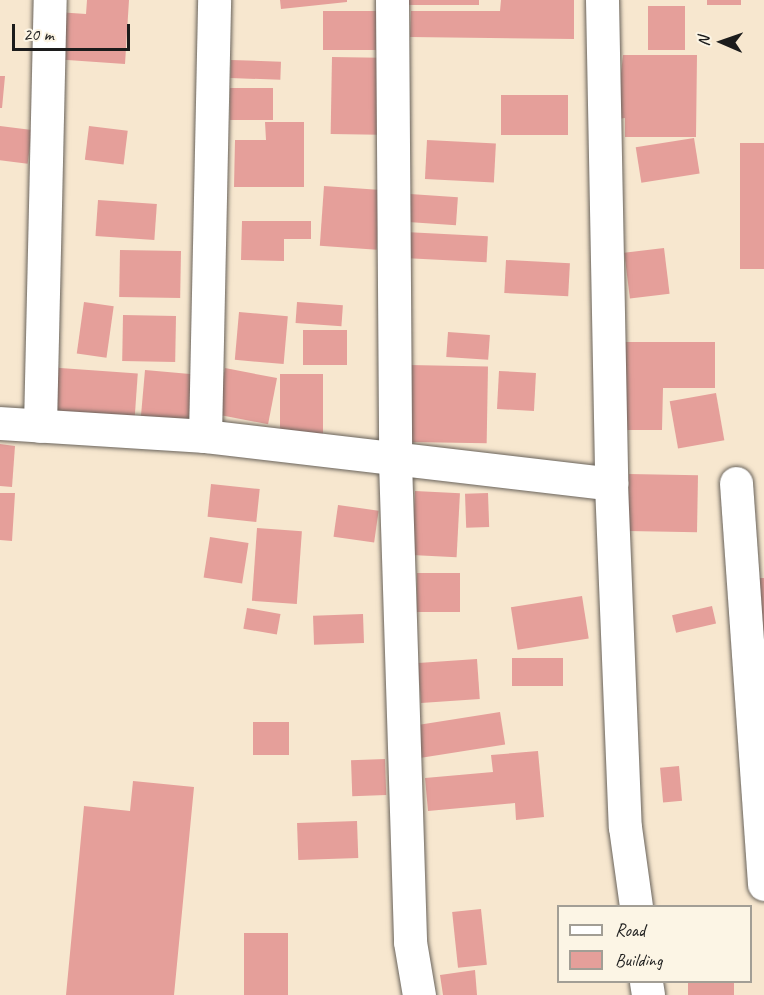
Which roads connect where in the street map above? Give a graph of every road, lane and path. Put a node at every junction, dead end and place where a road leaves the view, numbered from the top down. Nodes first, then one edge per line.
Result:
1 (50, 0) edge
2 (214, 0) edge
3 (392, 0) edge
4 (602, 0) edge
5 (0, 423) edge
6 (40, 426) junction
7 (205, 436) junction
8 (395, 461) junction
9 (736, 483) dead end
10 (611, 484) junction
11 (764, 884) edge
12 (636, 905) edge
13 (418, 995) edge

1 - 6 street
2 - 7 street
3 - 8 street
4 - 10 street
5 - 6 street
6 - 7 street
7 - 8 street
8 - 10 street
8 - 13 street
9 - 11 street
10 - 12 street

